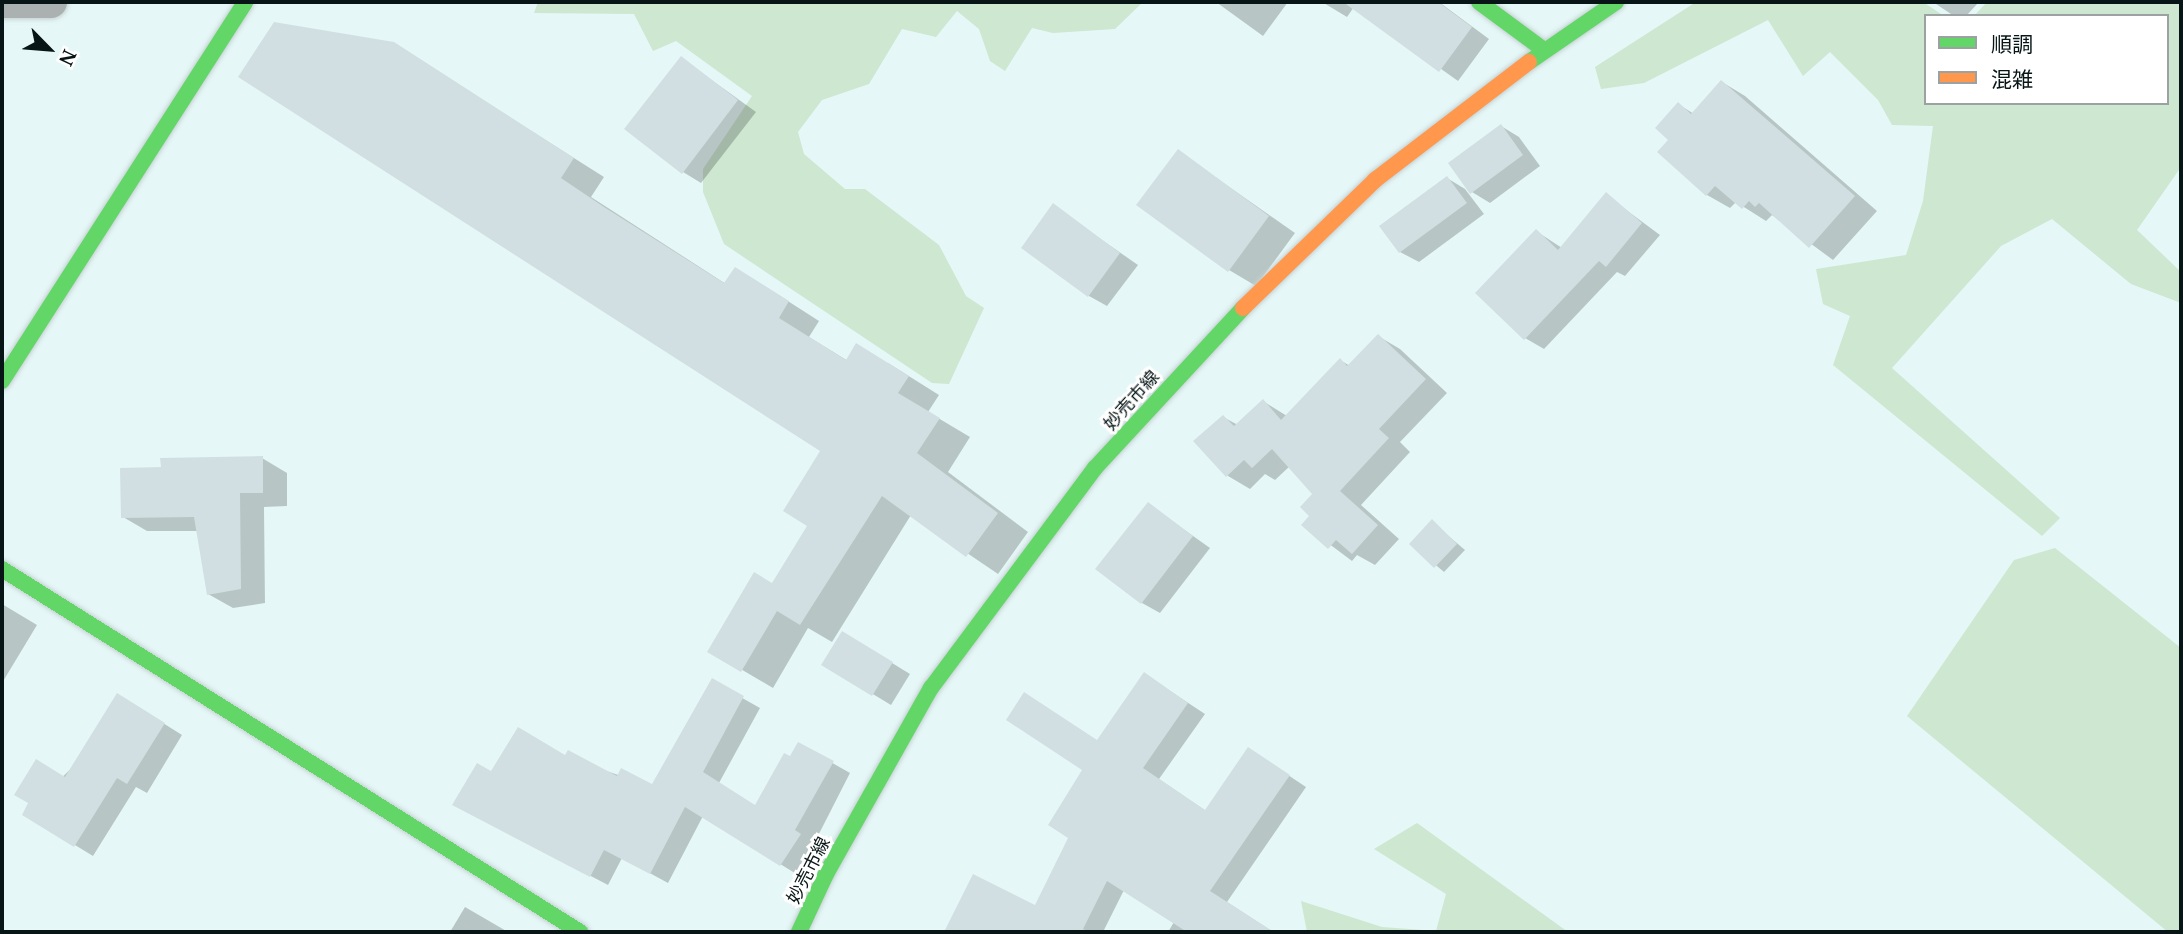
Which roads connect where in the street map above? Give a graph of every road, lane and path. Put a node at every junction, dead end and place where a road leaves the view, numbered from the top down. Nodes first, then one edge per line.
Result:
1 (2, 2) edge
2 (51, 2) edge
3 (245, 2) edge
4 (1479, 2) edge
5 (1616, 2) edge
6 (1544, 50) junction
7 (2, 381) edge
8 (2, 569) edge
9 (580, 932) edge
10 (799, 932) edge

1 - 2 street
3 - 7 main road
4 - 6 main road
5 - 6 main road, 妙売市線
6 - 10 main road, 妙売市線
8 - 9 main road

